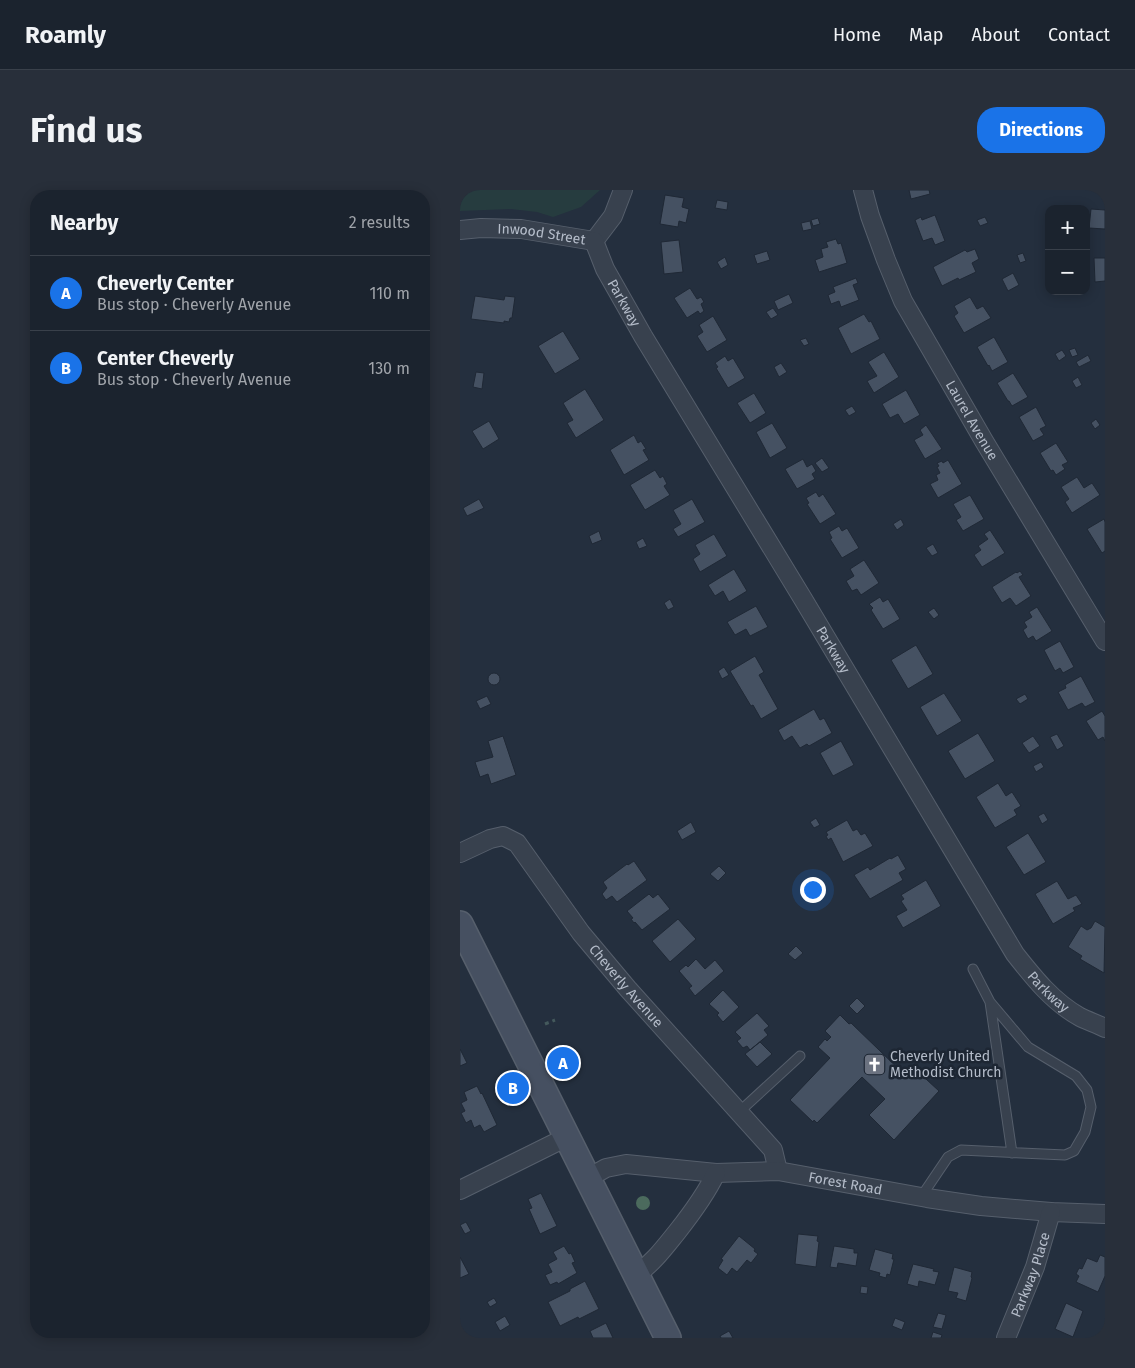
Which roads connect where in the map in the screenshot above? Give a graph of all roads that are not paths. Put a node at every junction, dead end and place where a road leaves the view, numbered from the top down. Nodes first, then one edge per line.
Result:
1 (623, 190) edge
2 (863, 190) edge
3 (460, 230) edge
4 (594, 241) junction
5 (1105, 641) edge
6 (460, 853) edge
7 (460, 924) edge
8 (973, 969) dead end
9 (990, 1002) junction
10 (1105, 1028) edge
11 (800, 1056) dead end
12 (739, 1112) junction
13 (567, 1137) junction
14 (1012, 1153) junction
15 (778, 1171) junction
16 (716, 1173) junction
17 (588, 1178) junction
18 (460, 1190) edge
19 (921, 1197) junction
20 (1051, 1212) junction
21 (1105, 1214) edge
22 (636, 1275) junction
23 (668, 1338) edge
24 (1006, 1338) edge

1 - 4 street, Inwood Street
2 - 5 street, Laurel Avenue
3 - 4 street, Inwood Street
4 - 10 street, Parkway
6 - 12 street, Cheverly Avenue
7 - 13 street
8 - 9 lane
9 - 14 lane
9 - 14 lane
11 - 12 lane
12 - 15 street, Cheverly Avenue
13 - 17 street
13 - 18 street
14 - 19 lane
15 - 16 street, Forest Road
15 - 19 street, Forest Road
16 - 17 street, Forest Road
16 - 22 street
17 - 22 street
19 - 20 street, Forest Road
20 - 21 street, Forest Road
20 - 24 street, Parkway Place
22 - 23 street

